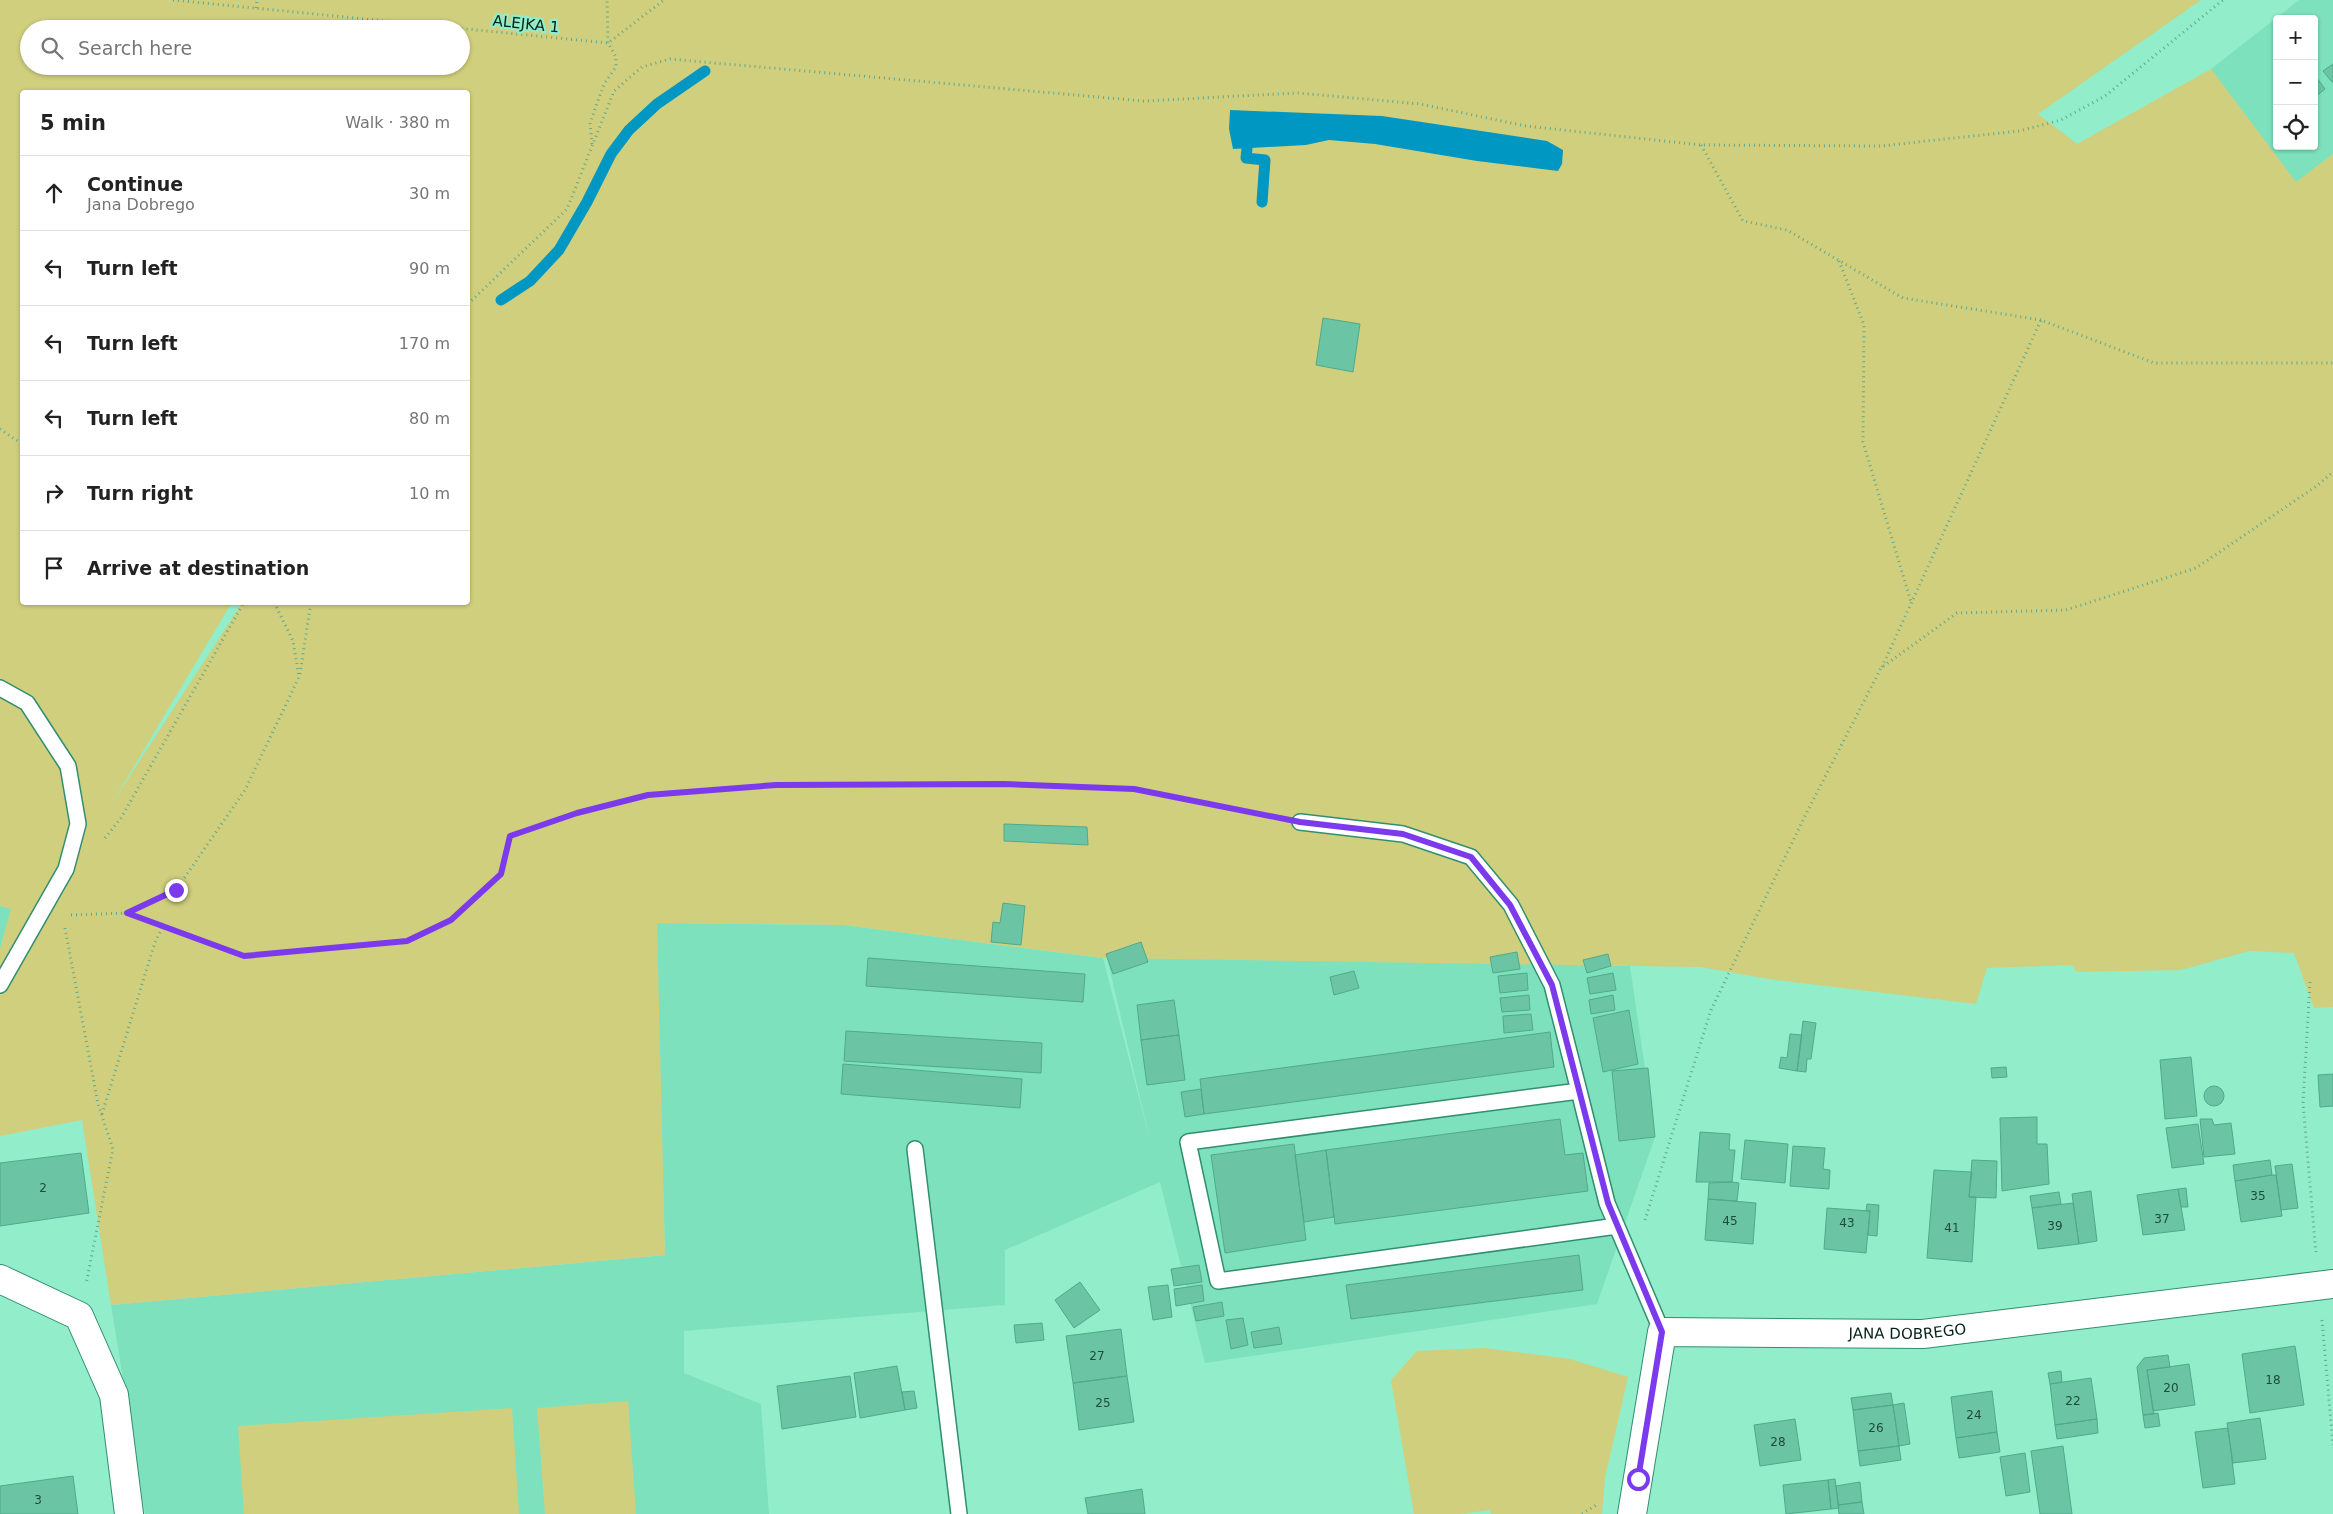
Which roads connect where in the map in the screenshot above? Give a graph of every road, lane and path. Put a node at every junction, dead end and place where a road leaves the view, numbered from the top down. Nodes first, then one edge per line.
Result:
1 (173, 0) edge
2 (257, 0) edge
3 (607, 0) edge
4 (664, 0) edge
5 (2223, 0) edge
6 (256, 8) junction
7 (377, 20) edge
8 (470, 29) edge
9 (608, 43) junction
10 (592, 145) junction
11 (1701, 145) junction
12 (1839, 261) junction
13 (470, 302) edge
14 (2041, 320) junction
15 (2333, 363) edge
16 (0, 429) edge
17 (20, 443) edge
18 (2333, 472) edge
19 (1911, 603) junction
20 (242, 605) edge
21 (275, 605) edge
22 (311, 605) edge
23 (1881, 668) junction
24 (299, 677) junction
25 (0, 688) edge
26 (1300, 822) joint
27 (66, 869) junction
28 (44, 906) junction
29 (127, 913) junction
30 (63, 915) junction
31 (163, 927) junction
32 (2310, 982) dead end
33 (0, 985) edge
34 (1579, 1091) junction
35 (102, 1115) junction
36 (915, 1149) dead end
37 (1617, 1226) junction
38 (1632, 1263) junction
39 (0, 1279) edge
40 (2326, 1285) edge
41 (79, 1316) junction
42 (1662, 1332) junction
43 (2333, 1446) edge
44 (129, 1514) edge
45 (959, 1514) edge
46 (1632, 1514) edge

1 - 6 path, ALEJKA 1
2 - 6 path
3 - 9 path
4 - 9 path
5 - 11 path
6 - 7 path, ALEJKA 1
8 - 9 path, ALEJKA 1
9 - 10 path
10 - 11 path
10 - 13 path
11 - 12 path
12 - 14 path
12 - 19 path
14 - 15 path
14 - 19 path
16 - 17 path
18 - 23 path
19 - 23 path
20 - 27 path
21 - 24 path
22 - 24 path
23 - 38 path
24 - 29 path
25 - 27 lane
26 - 31 path
26 - 34 lane
27 - 28 lane
28 - 30 path
28 - 33 lane
29 - 30 path
29 - 31 path
30 - 35 path
31 - 35 path
32 - 40 path
34 - 37 lane
34 - 37 lane
35 - 41 path
36 - 45 lane
37 - 38 lane
38 - 42 lane
39 - 41 street
40 - 42 street, JANA DOBREGO
40 - 43 path
41 - 44 street
42 - 46 street

